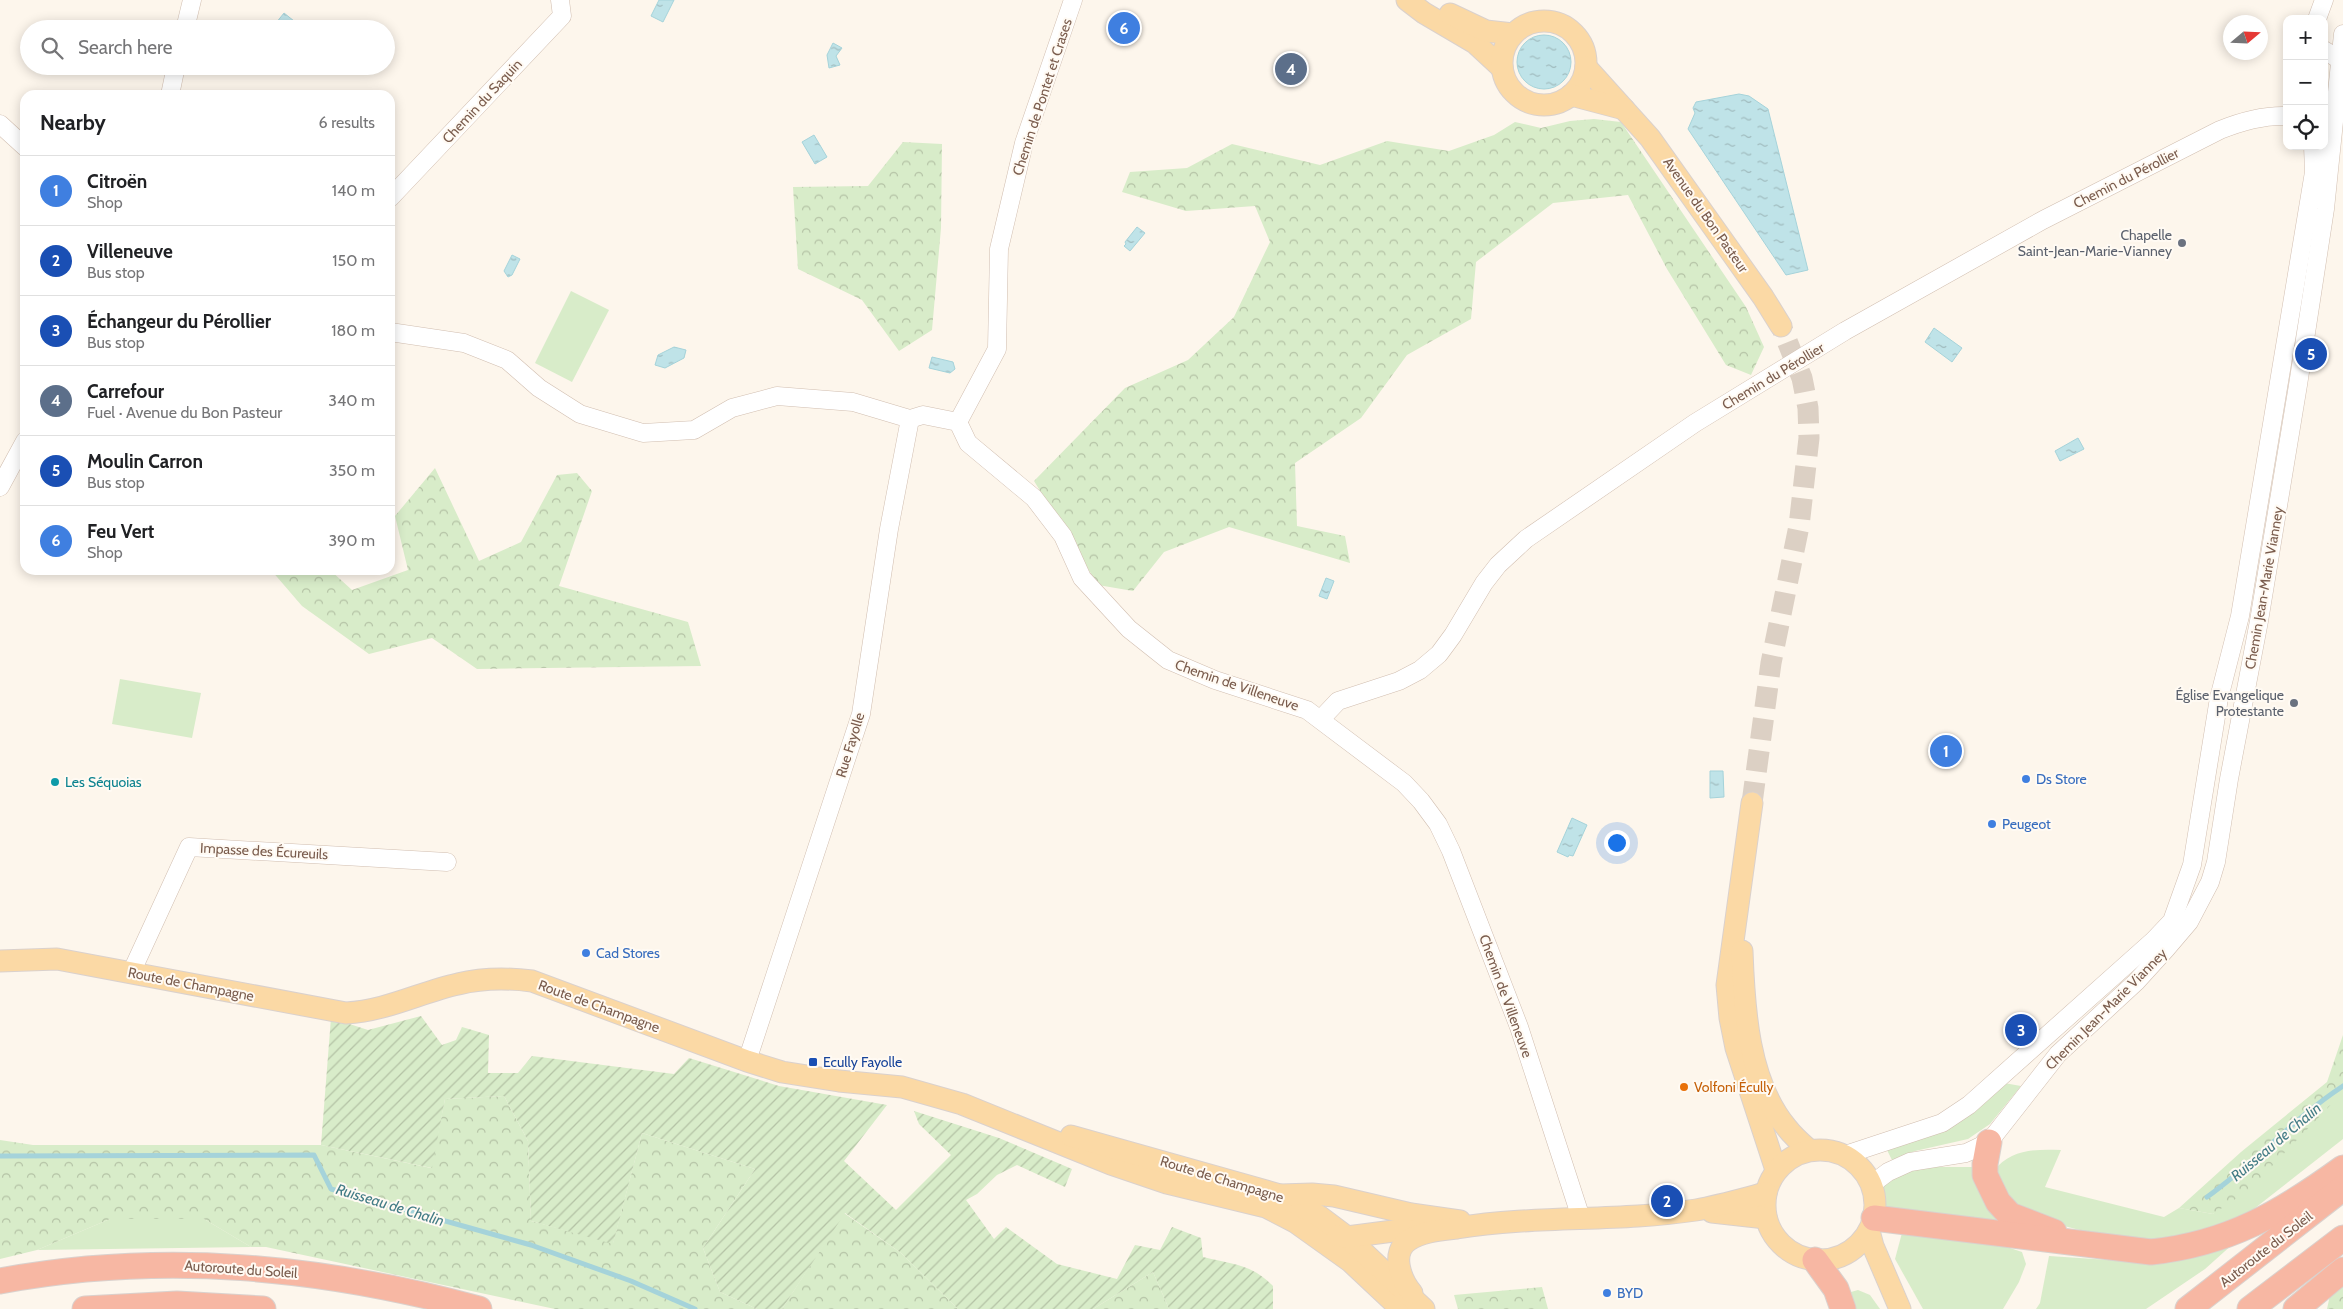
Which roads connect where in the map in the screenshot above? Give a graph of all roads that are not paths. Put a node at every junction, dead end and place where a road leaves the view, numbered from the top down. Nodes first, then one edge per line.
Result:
1 (192, 0) edge
2 (560, 0) edge
3 (1073, 0) edge
4 (1407, 0) edge
5 (1427, 0) edge
6 (2324, 0) edge
7 (2318, 15) edge
8 (187, 20) edge
9 (1513, 34) junction
10 (2343, 34) edge
11 (2328, 52) edge
12 (2342, 61) edge
13 (1502, 68) junction
14 (1586, 68) junction
15 (174, 75) edge
16 (171, 90) edge
17 (1571, 95) junction
18 (1624, 109) junction
19 (2283, 116) edge
20 (0, 124) edge
21 (2333, 140) edge
22 (20, 142) edge
23 (2312, 150) edge
24 (395, 193) edge
25 (1780, 326) tunnel mouth
26 (395, 333) edge
27 (910, 418) junction
28 (958, 422) junction
29 (20, 450) edge
30 (0, 487) edge
31 (1321, 720) junction
32 (2212, 743) junction
33 (2228, 779) junction
34 (1752, 803) tunnel mouth
35 (447, 862) dead end
36 (1740, 896) junction
37 (0, 961) edge
38 (131, 973) junction
39 (747, 1061) junction
40 (986, 1113) junction
41 (1989, 1142) junction
42 (1809, 1150) junction
43 (1845, 1155) junction
44 (2343, 1168) edge
45 (1776, 1170) junction
46 (1872, 1184) junction
47 (2343, 1188) edge
48 (1766, 1193) junction
49 (1280, 1195) junction
50 (1696, 1210) junction
51 (1581, 1218) junction
52 (1766, 1218) junction
53 (1295, 1222) junction
54 (1482, 1224) junction
55 (1872, 1224) junction
56 (1424, 1233) junction
57 (1347, 1238) junction
58 (2343, 1238) edge
59 (2089, 1245) junction
60 (1815, 1260) junction
61 (2343, 1270) edge
62 (0, 1281) edge
63 (85, 1309) edge
64 (263, 1309) edge
65 (479, 1309) edge
66 (1401, 1309) edge
67 (1424, 1309) edge
68 (1843, 1309) edge
69 (1900, 1309) edge
70 (2188, 1309) edge
71 (2250, 1309) edge
72 (2296, 1309) edge

1 - 8 street
2 - 24 street, Chemin du Saquin
3 - 28 street, Chemin de Pontet et Crases
4 - 13 main road
5 - 9 main road
6 - 7 street
9 - 13 main road
9 - 14 main road, Avenue du Bon Pasteur
10 - 12 street, Chemin Jean-Marie Vianney
11 - 12 street
12 - 21 street, Chemin Jean-Marie Vianney
13 - 17 main road
14 - 17 main road
14 - 18 main road, Avenue du Bon Pasteur
15 - 16 street
17 - 18 main road
18 - 25 main road, Avenue du Bon Pasteur
19 - 31 street, Chemin du Pérollier
20 - 22 street
21 - 33 street, Chemin Jean-Marie Vianney
23 - 32 street, Chemin Jean-Marie Vianney
26 - 27 street
27 - 28 street
27 - 39 street, Rue Fayolle
28 - 31 street, Chemin de Villeneuve
29 - 30 street
31 - 51 street, Chemin de Villeneuve
32 - 33 street
32 - 43 street, Chemin Jean-Marie Vianney
33 - 41 street, Chemin Jean-Marie Vianney
34 - 36 main road
35 - 38 street, Impasse des Écureuils
36 - 42 main road
36 - 45 main road
37 - 38 main road, Route de Champagne
38 - 39 main road, Route de Champagne
39 - 40 main road, Route de Champagne
40 - 49 main road, Route de Champagne
40 - 53 main road, Route de Champagne
41 - 46 street, Chemin Jean-Marie Vianney
41 - 59 highway
42 - 43 main road
42 - 45 main road
43 - 46 main road
44 - 59 highway
45 - 48 main road
46 - 55 main road
47 - 70 highway, Autoroute du Soleil
48 - 50 main road
48 - 52 main road
49 - 54 main road
49 - 57 main road, Route de Champagne
50 - 51 main road
50 - 52 main road
51 - 54 main road
52 - 60 main road
53 - 57 main road
53 - 66 main road, Route de Champagne
54 - 56 main road
55 - 59 highway
55 - 60 main road
55 - 69 main road
56 - 57 main road
56 - 67 main road
57 - 67 main road, Route de Champagne
58 - 71 highway
60 - 68 highway
61 - 72 highway
62 - 65 highway, Autoroute du Soleil
63 - 64 highway

